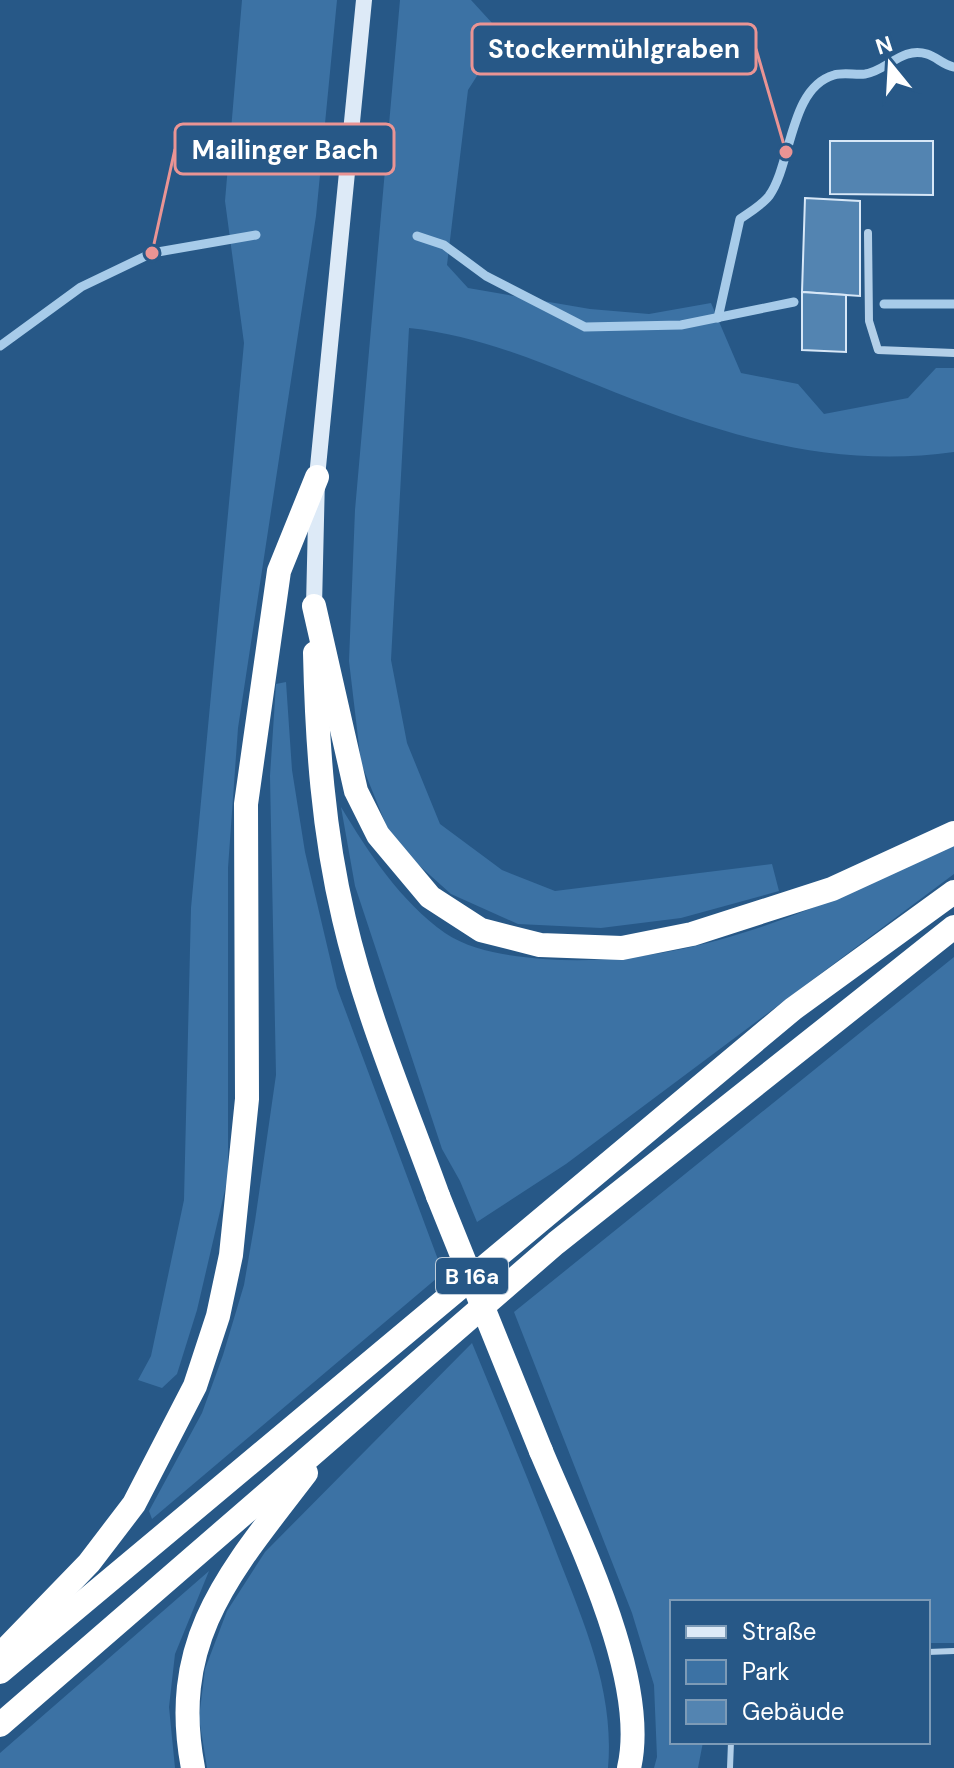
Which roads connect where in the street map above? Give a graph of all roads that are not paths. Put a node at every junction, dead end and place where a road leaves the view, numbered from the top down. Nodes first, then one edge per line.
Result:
1 (364, 0) edge
2 (868, 233) dead end
3 (954, 353) edge
4 (317, 477) junction
5 (314, 606) junction
6 (954, 833) edge
7 (954, 892) edge
8 (954, 927) edge
9 (337, 1433) junction
10 (954, 1651) edge
11 (930, 1652) edge
12 (0, 1655) edge
13 (0, 1672) edge
14 (0, 1725) edge
15 (731, 1744) edge
16 (193, 1768) edge
17 (629, 1768) edge
18 (730, 1768) edge

1 - 4 main road
2 - 3 street
4 - 5 main road
4 - 12 highway
5 - 6 highway
5 - 17 highway, bridge
7 - 13 highway, B 16a
8 - 9 highway, B 16a
9 - 14 highway, B 16a
9 - 16 highway
10 - 11 lane
15 - 18 lane

